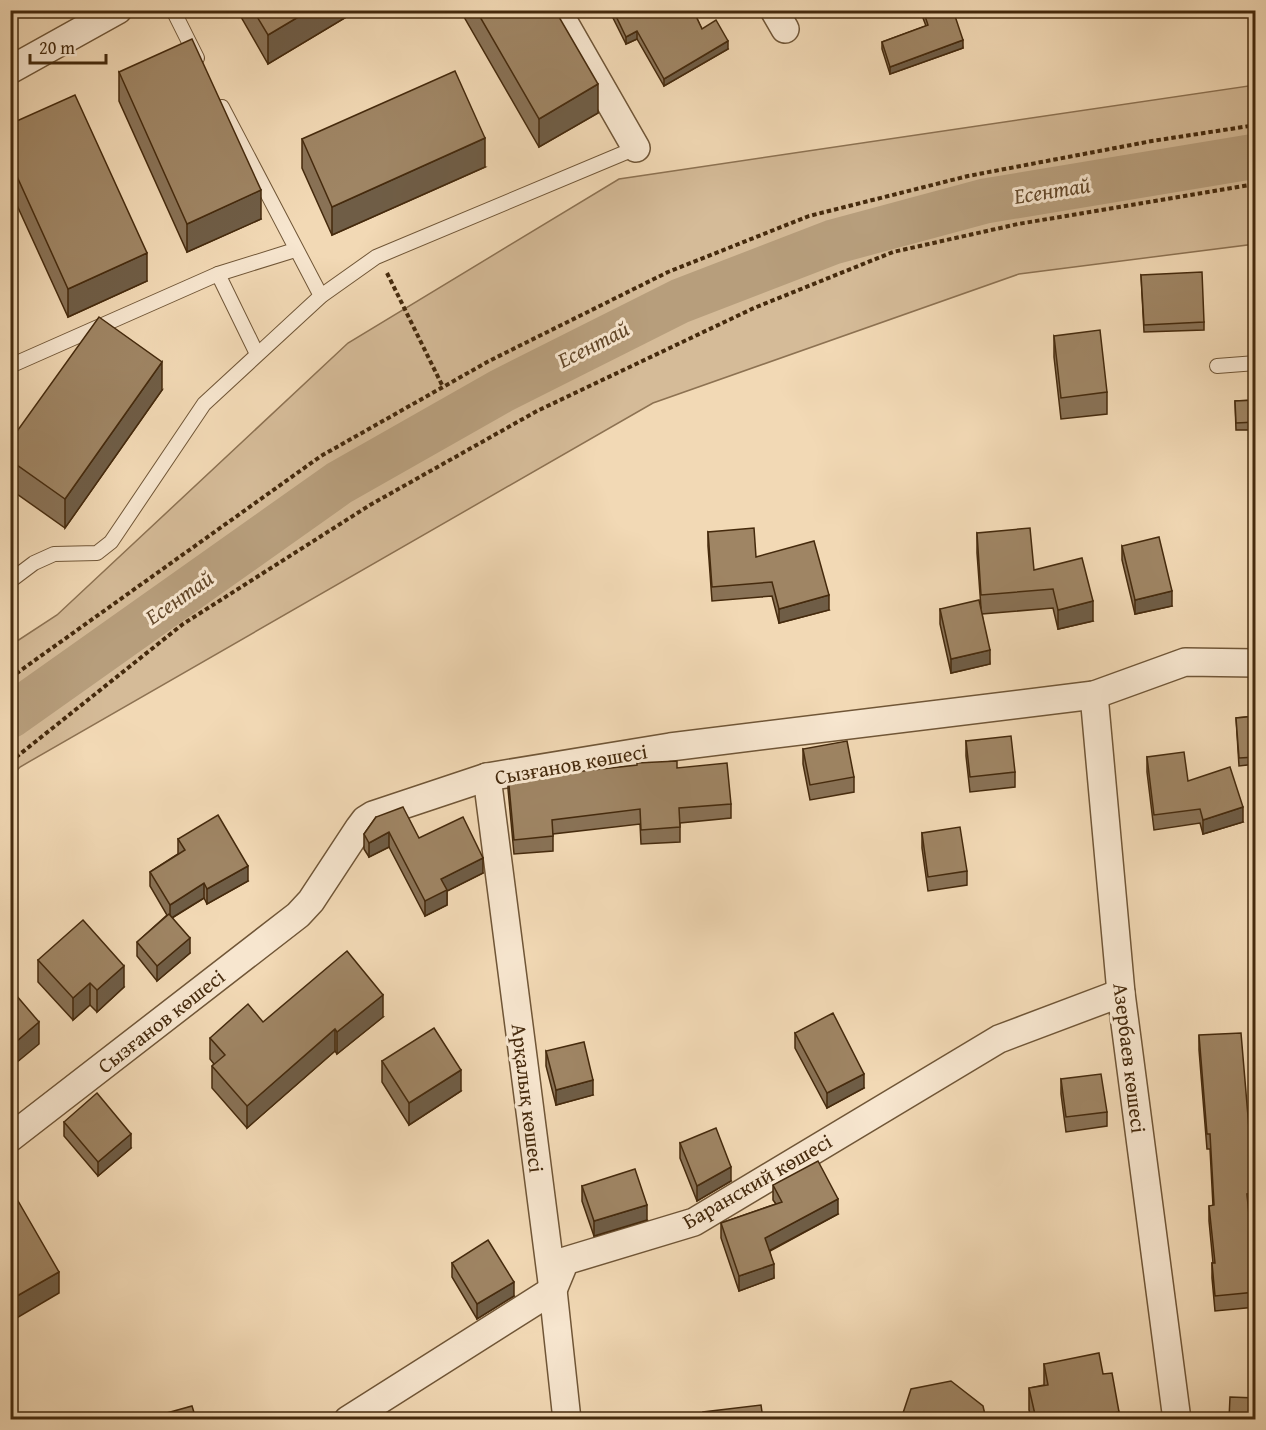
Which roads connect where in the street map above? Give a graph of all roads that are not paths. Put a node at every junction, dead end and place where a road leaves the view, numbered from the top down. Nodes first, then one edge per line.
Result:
1 (118, 10) edge
2 (173, 10) edge
3 (556, 10) edge
4 (201, 65) edge
5 (10, 70) edge
6 (216, 96) edge
7 (636, 148) joint
8 (295, 250) junction
9 (218, 274) junction
10 (321, 296) junction
11 (257, 354) junction
12 (1256, 363) edge
13 (10, 366) edge
14 (1217, 366) dead end
15 (10, 581) edge
16 (1256, 663) edge
17 (1094, 695) junction
18 (487, 777) junction
19 (1121, 993) junction
20 (10, 1138) edge
21 (553, 1290) junction
22 (348, 1419) edge
23 (567, 1419) edge
24 (1178, 1419) edge

1 - 5 street
2 - 4 lane
3 - 7 street
6 - 8 lane
7 - 10 lane
8 - 9 lane
8 - 10 lane
9 - 11 lane
9 - 13 lane
10 - 11 lane
11 - 15 lane
12 - 14 lane
16 - 17 street, Сызғанов көшесі
17 - 18 street, Сызғанов көшесі
17 - 19 street, Азербаев көшесі
18 - 20 street, Сызғанов көшесі
18 - 21 street, Арқалық көшесі
19 - 21 street, Баранский көшесі
19 - 24 street, Азербаев көшесі
21 - 22 street
21 - 23 street, Арқалық көшесі

